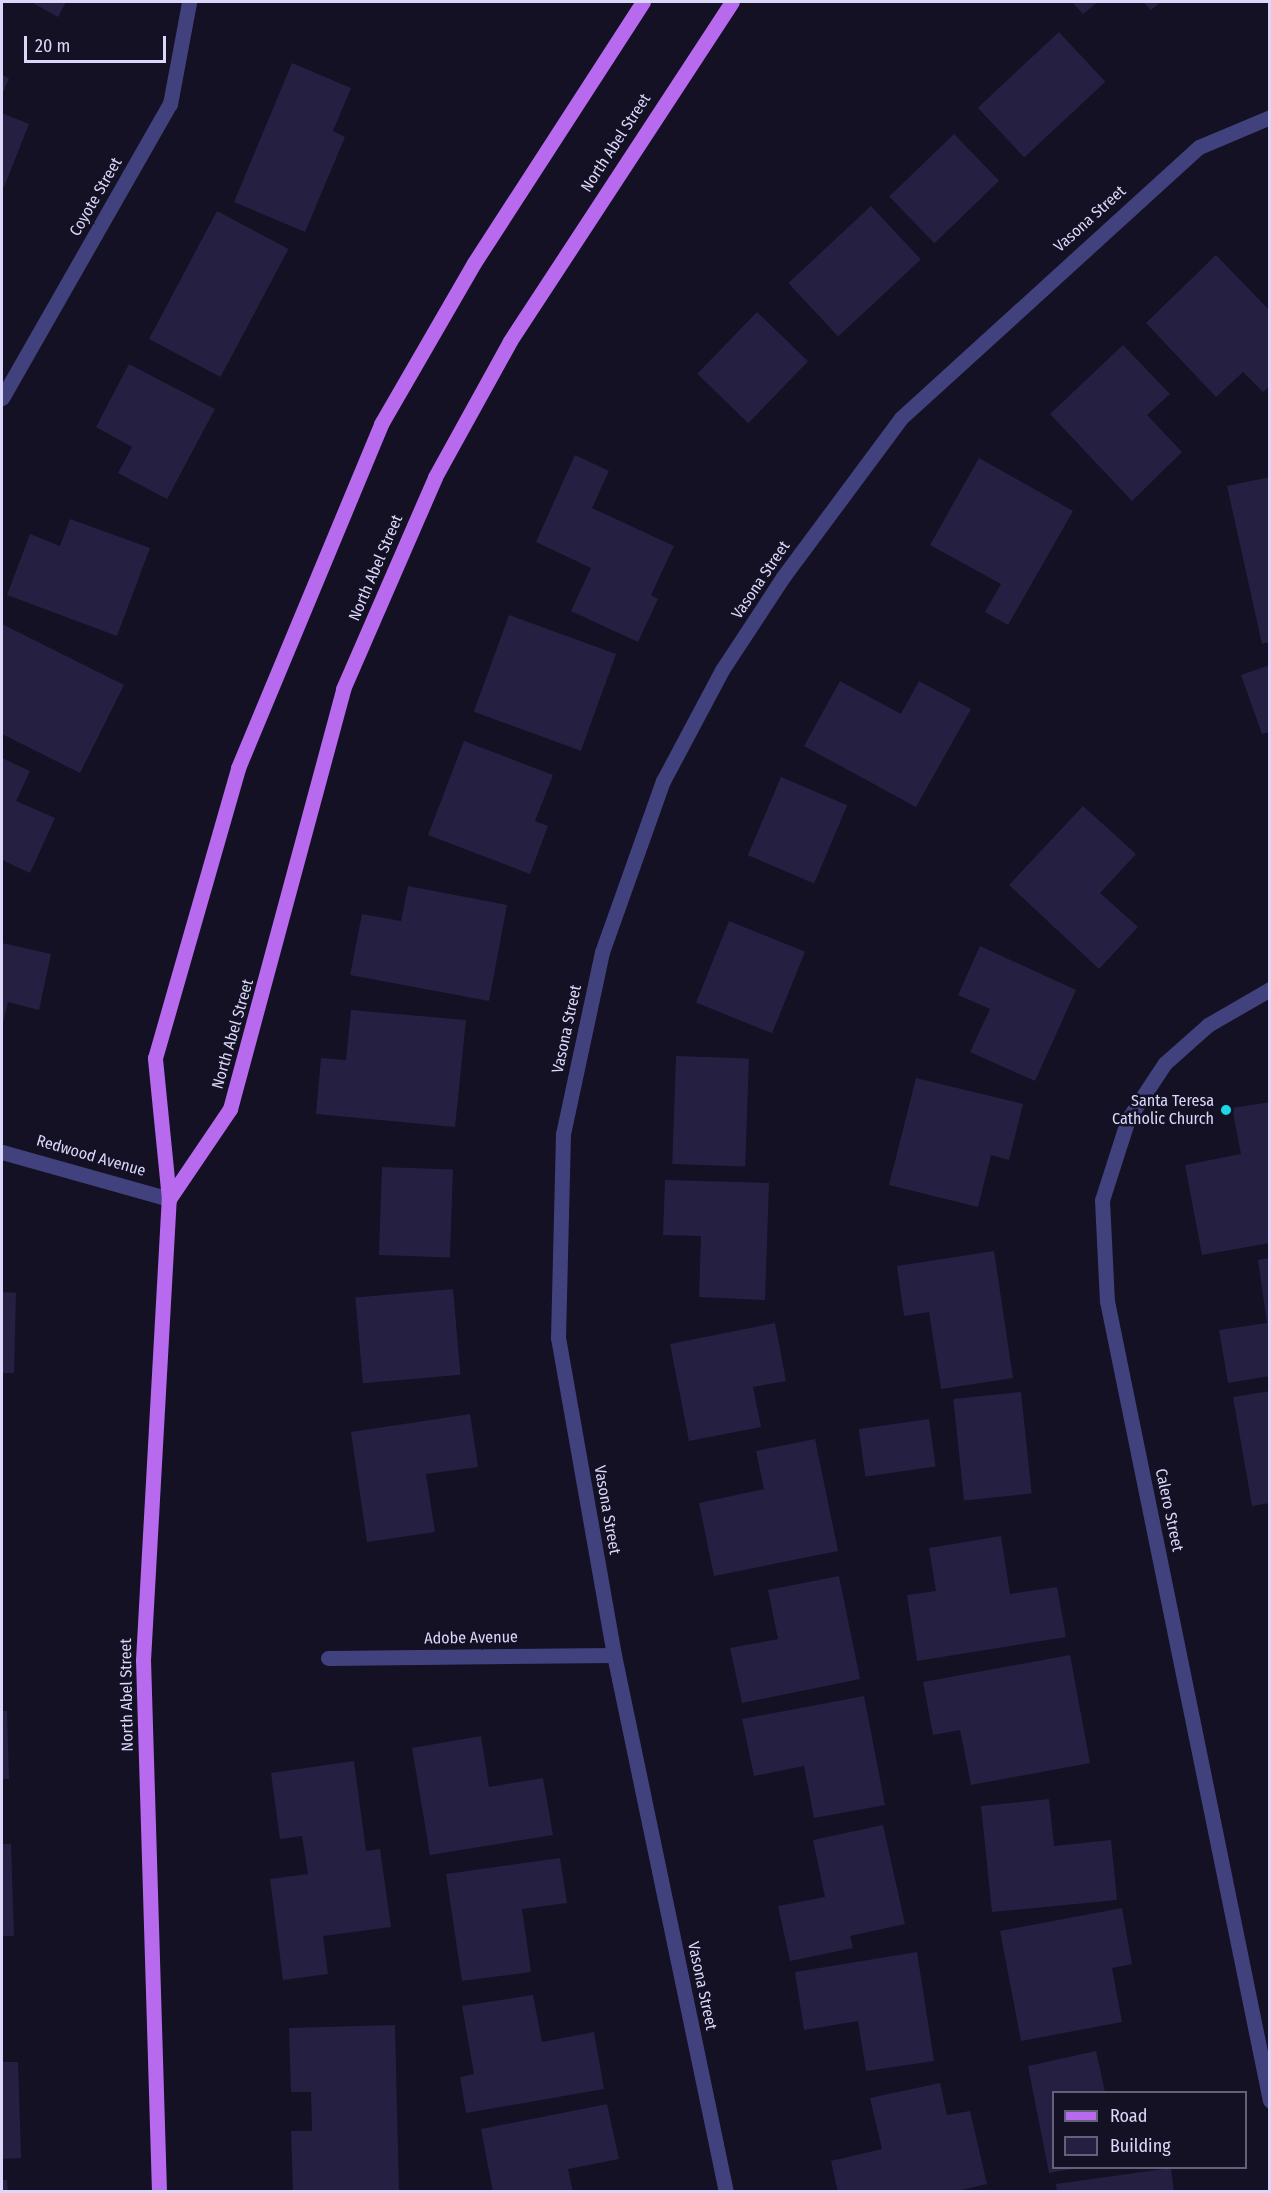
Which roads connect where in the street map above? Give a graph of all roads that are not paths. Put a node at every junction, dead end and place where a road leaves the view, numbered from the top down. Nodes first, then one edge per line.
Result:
1 (189, 2) edge
2 (643, 2) edge
3 (732, 2) edge
4 (1269, 117) edge
5 (2, 398) edge
6 (1269, 989) edge
7 (2, 1152) edge
8 (169, 1198) junction
9 (614, 1655) junction
10 (327, 1658) dead end
11 (1269, 2101) edge
12 (159, 2192) edge
13 (726, 2192) edge

1 - 5 street, Coyote Street
2 - 8 main road, North Abel Street
3 - 8 main road, North Abel Street
4 - 9 street, Vasona Street
6 - 11 street, Calero Street
7 - 8 street, Redwood Avenue
8 - 12 main road, North Abel Street
9 - 10 street, Adobe Avenue
9 - 13 street, Vasona Street

